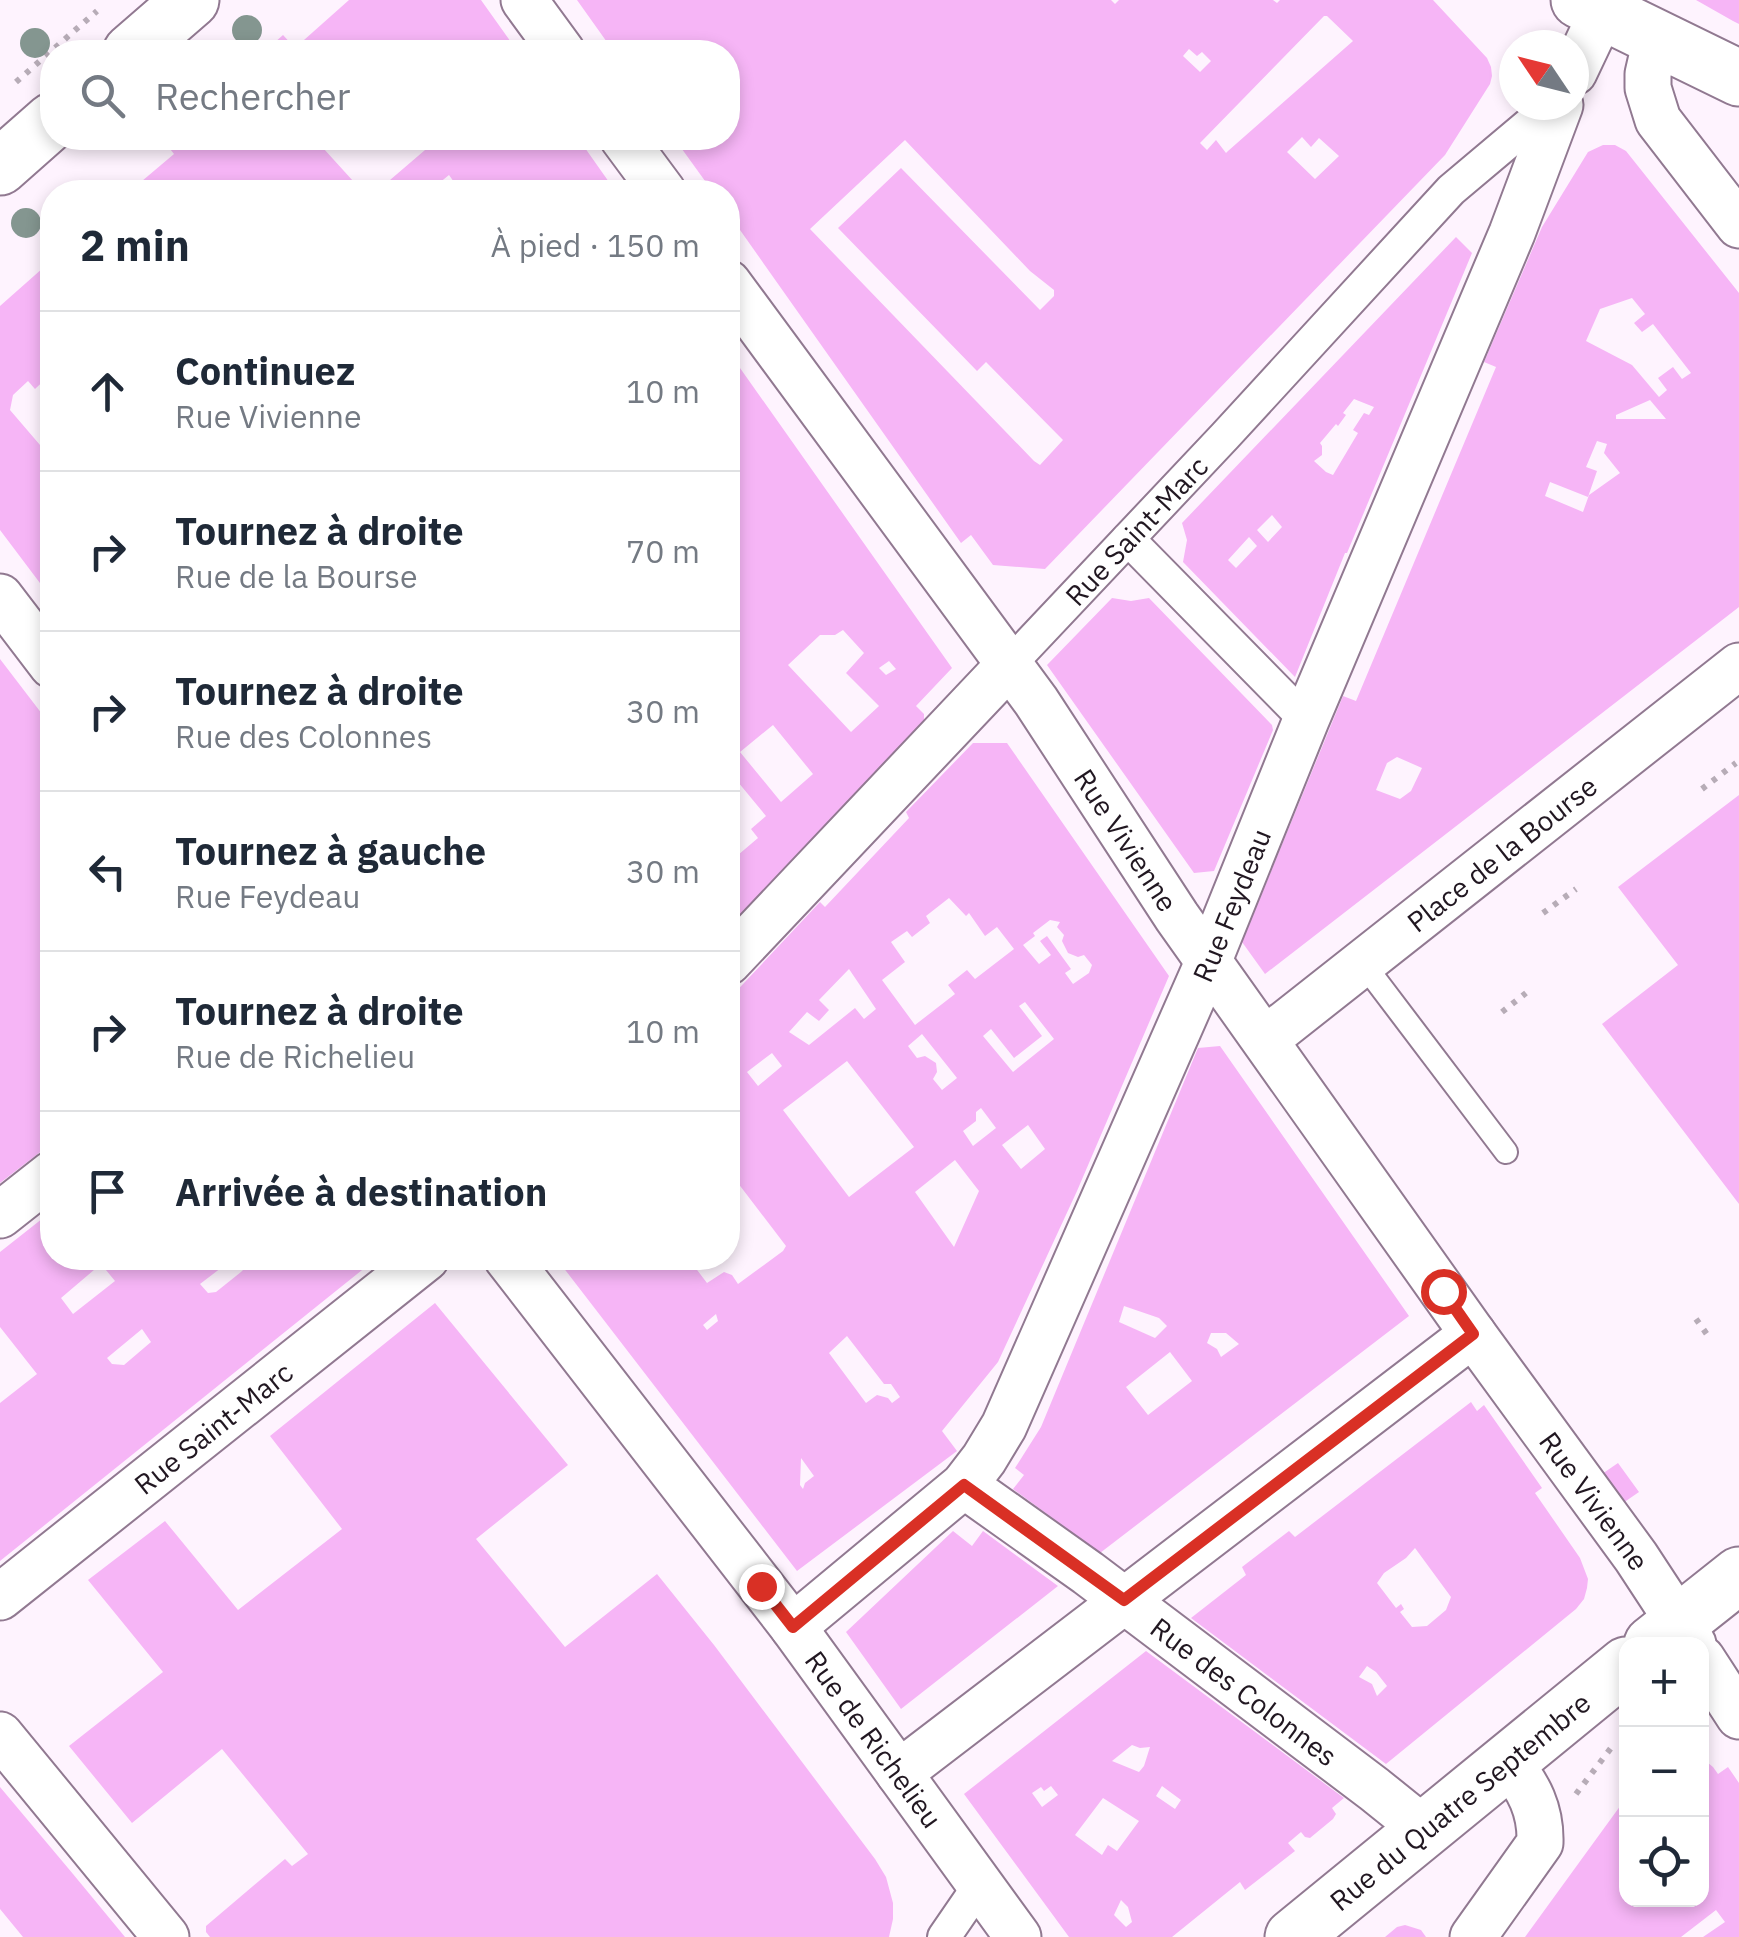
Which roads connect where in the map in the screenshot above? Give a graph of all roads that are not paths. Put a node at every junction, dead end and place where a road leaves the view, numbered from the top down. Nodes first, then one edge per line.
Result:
1 (190, 0) edge
2 (524, 0) edge
3 (1590, 7) edge
4 (1656, 39) junction
5 (145, 40) edge
6 (553, 40) edge
7 (1739, 78) edge
8 (1534, 120) edge
9 (1554, 120) edge
10 (40, 132) edge
11 (632, 150) edge
12 (0, 167) edge
13 (654, 180) edge
14 (1739, 225) edge
15 (740, 299) edge
16 (1128, 539) junction
17 (0, 597) edge
18 (40, 649) edge
19 (1008, 665) junction
20 (1739, 666) edge
21 (1306, 720) junction
22 (740, 949) edge
23 (1208, 960) junction
24 (1362, 962) junction
25 (1266, 1039) junction
26 (1506, 1152) dead end
27 (40, 1183) edge
28 (0, 1215) edge
29 (411, 1270) edge
30 (516, 1270) edge
31 (1473, 1334) junction
32 (964, 1485) junction
33 (1739, 1575) edge
34 (0, 1596) edge
35 (1124, 1600) junction
36 (793, 1627) junction
37 (1679, 1637) edge
38 (1687, 1637) edge
39 (1619, 1672) edge
40 (1709, 1678) edge
41 (1739, 1716) edge
42 (0, 1734) edge
43 (1508, 1762) junction
44 (900, 1774) junction
45 (1425, 1830) junction
46 (979, 1886) junction
47 (166, 1937) edge
48 (944, 1937) edge
49 (1018, 1937) edge
50 (1294, 1937) edge
51 (1472, 1937) edge

1 - 5 main road
2 - 6 street
3 - 4 main road
4 - 7 main road
4 - 14 street
8 - 16 street, Rue Saint-Marc
9 - 21 street, Rue Feydeau
10 - 12 main road
11 - 13 street
15 - 19 street, Rue Vivienne
16 - 19 street, Rue Saint-Marc
16 - 21 street
17 - 18 street
19 - 22 street, Rue Saint-Marc
19 - 23 street, Rue Vivienne
20 - 24 street, Place de la Bourse
21 - 23 street, Rue Feydeau
23 - 25 street, Rue Vivienne
23 - 32 street, Rue Feydeau
24 - 25 street, Place de la Bourse
24 - 26 lane
25 - 31 street, Rue Vivienne
27 - 28 street
29 - 34 street, Rue Saint-Marc
30 - 36 street, Rue de Richelieu
31 - 35 street
31 - 37 street, Rue Vivienne
32 - 35 street, Rue des Colonnes
32 - 36 street, Rue Feydeau
33 - 38 main road
35 - 44 street
35 - 45 street, Rue des Colonnes
36 - 44 street, Rue de Richelieu
39 - 43 main road, Rue du Quatre Septembre
40 - 41 street, Rue Vivienne
42 - 47 street
43 - 45 main road, Rue du Quatre Septembre
43 - 51 street
44 - 46 street, Rue de Richelieu
45 - 50 main road, Rue du Quatre Septembre
46 - 48 street
46 - 49 street, Rue de Richelieu

